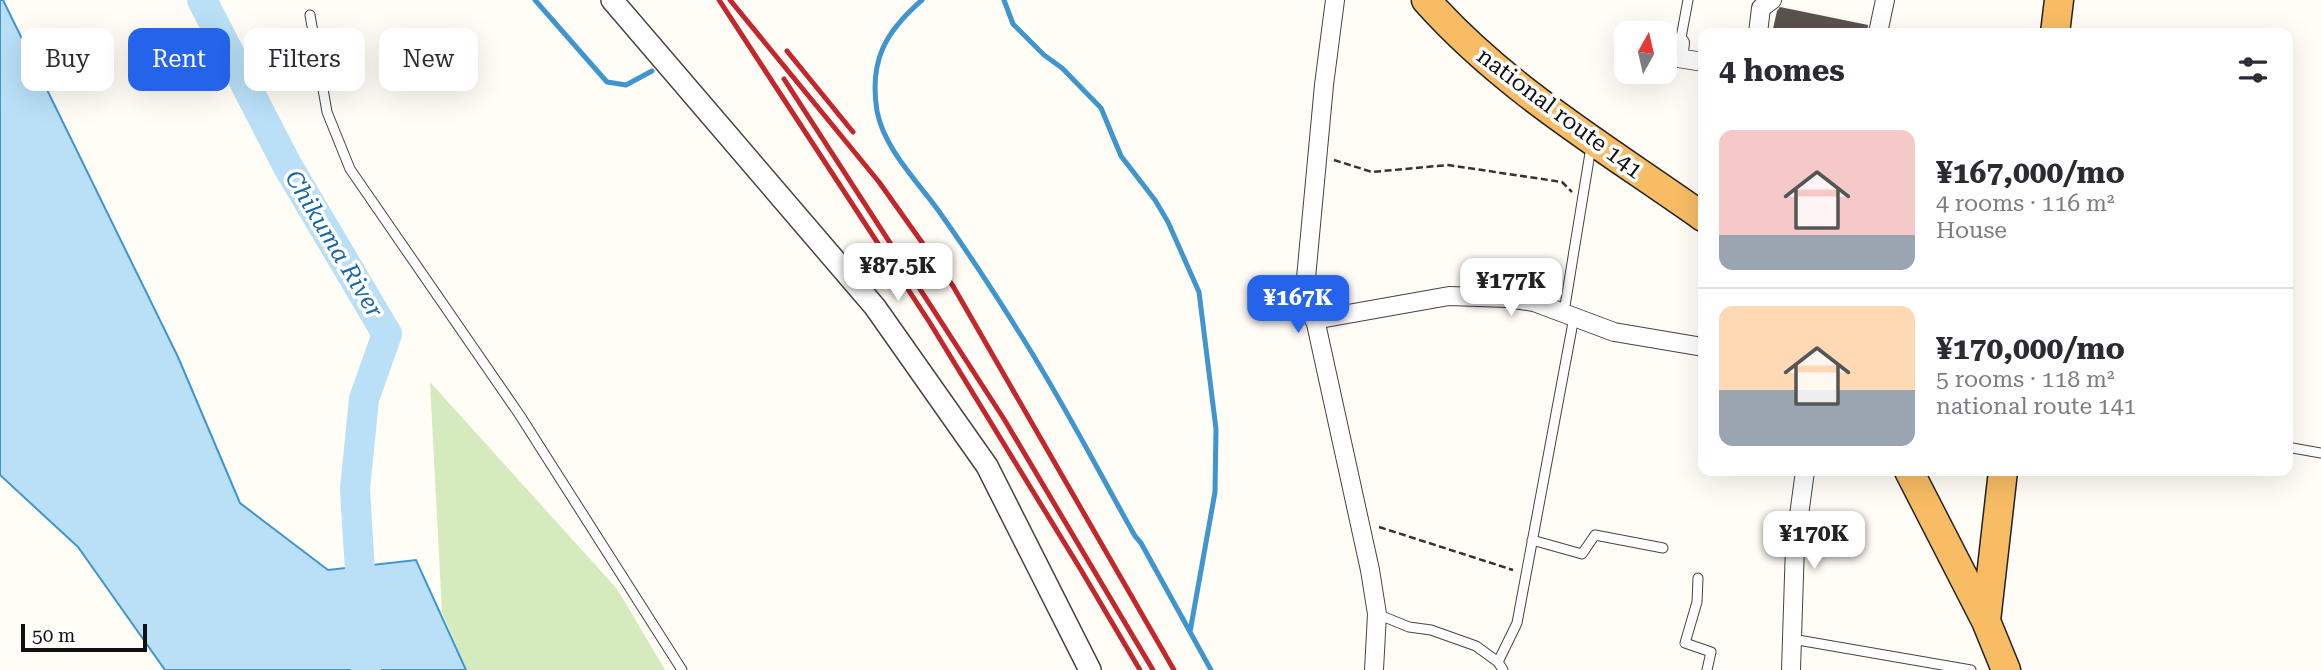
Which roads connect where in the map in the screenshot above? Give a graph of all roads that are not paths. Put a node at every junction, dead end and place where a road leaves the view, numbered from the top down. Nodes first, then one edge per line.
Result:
1 (612, 0) edge
2 (1335, 0) edge
3 (1426, 0) edge
4 (1688, 0) edge
5 (1772, 0) edge
6 (1885, 0) edge
7 (2059, 0) edge
8 (310, 15) dead end
9 (1759, 28) edge
10 (1879, 28) edge
11 (2056, 28) edge
12 (1680, 43) joint
13 (1698, 61) edge
14 (1592, 142) junction
15 (1698, 214) edge
16 (1569, 314) junction
17 (1314, 320) junction
18 (1698, 346) edge
19 (2293, 448) edge
20 (2321, 453) edge
21 (1804, 476) edge
22 (1912, 476) edge
23 (2002, 476) edge
24 (1532, 540) junction
25 (1663, 548) dead end
26 (1698, 578) dead end
27 (1377, 614) junction
28 (1986, 621) junction
29 (1792, 639) junction
30 (1500, 666) edge
31 (682, 670) edge
32 (1090, 670) edge
33 (1374, 670) edge
34 (1707, 670) edge
35 (1791, 670) edge
36 (1971, 670) edge
37 (2006, 670) edge

1 - 32 street
2 - 17 street
3 - 14 highway, national route 141
4 - 12 lane
5 - 9 street
6 - 10 street
7 - 11 highway
8 - 31 lane
12 - 13 street
14 - 15 highway, national route 141
14 - 16 lane
16 - 17 street
16 - 18 street
16 - 24 lane
17 - 27 street
19 - 20 lane
21 - 29 street
22 - 28 highway
23 - 28 highway
24 - 25 lane
24 - 30 lane
26 - 34 lane
27 - 30 lane
27 - 33 street
28 - 37 highway
29 - 35 street
29 - 36 lane

